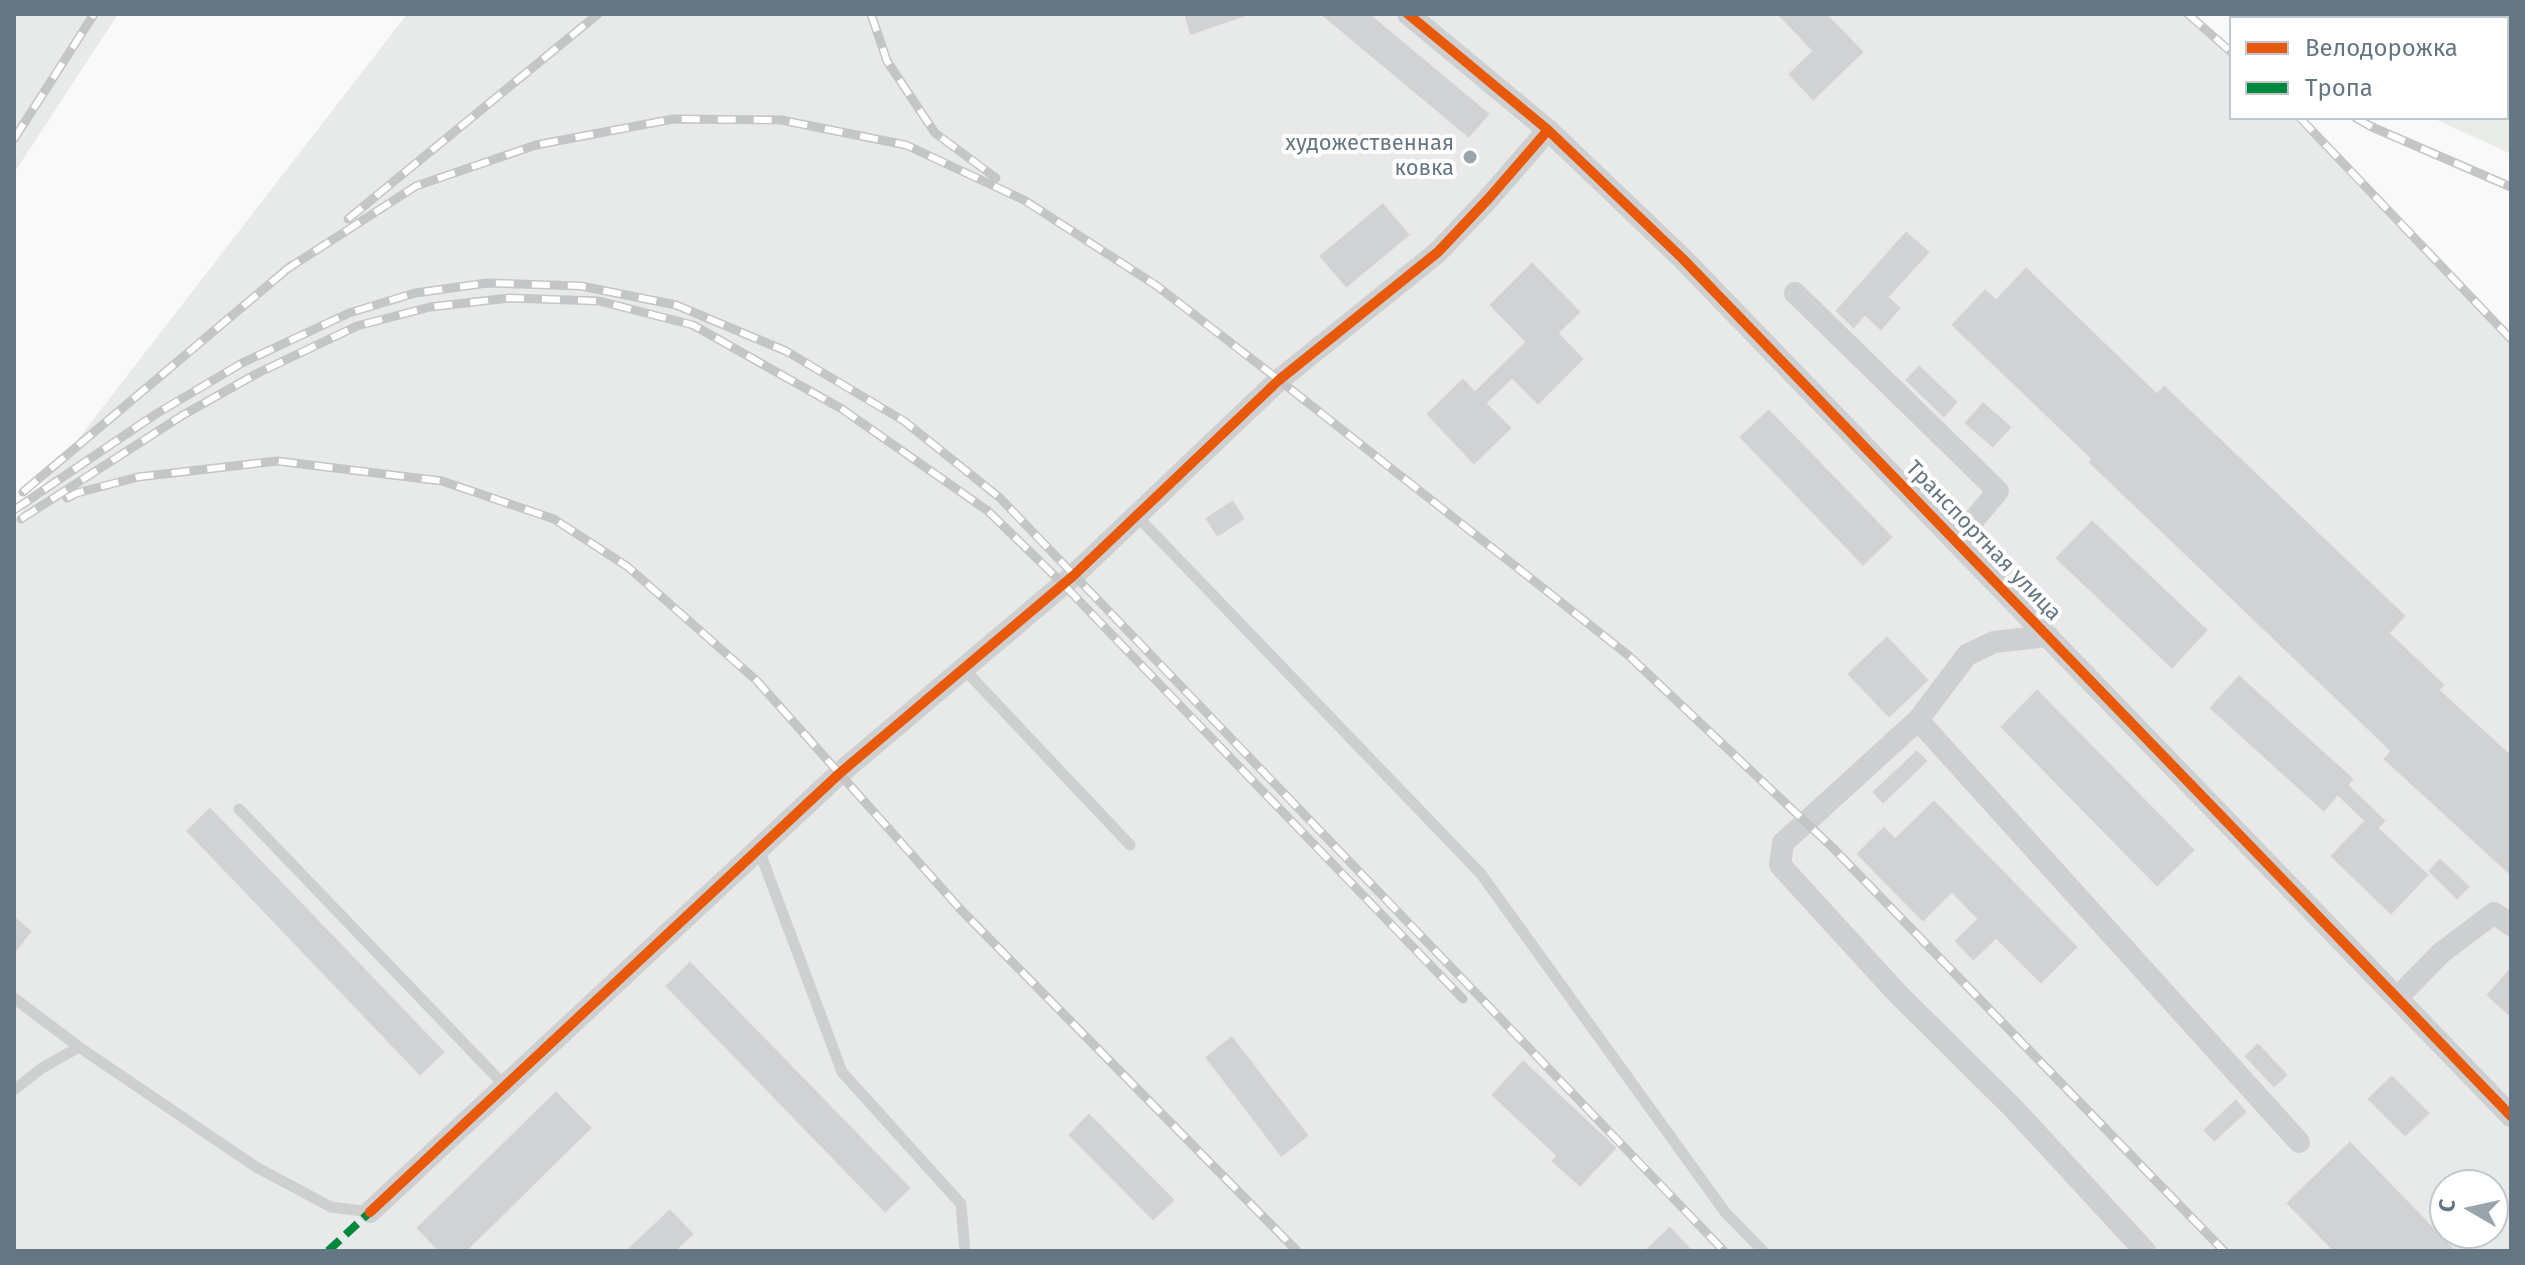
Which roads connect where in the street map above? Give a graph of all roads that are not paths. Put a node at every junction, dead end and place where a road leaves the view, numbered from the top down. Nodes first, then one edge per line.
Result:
1 (1408, 14) edge
2 (1548, 130) junction
3 (1795, 293) dead end
4 (1136, 515) junction
5 (1956, 541) junction
6 (2048, 636) junction
7 (963, 668) junction
8 (1918, 720) junction
9 (239, 809) dead end
10 (1130, 845) dead end
11 (759, 850) junction
12 (2511, 925) edge
13 (14, 998) edge
14 (2397, 998) junction
15 (79, 1047) junction
16 (505, 1086) junction
17 (14, 1090) edge
18 (2511, 1116) edge
19 (2299, 1142) dead end
20 (370, 1212) joint
21 (965, 1251) edge
22 (1763, 1251) edge
23 (2145, 1251) edge

1 - 2 street, Транспортная улица
2 - 4 street
2 - 5 street, Транспортная улица
3 - 5 street
4 - 7 street
4 - 22 lane
5 - 6 street, Транспортная улица
6 - 8 street
6 - 14 street, Транспортная улица
7 - 10 lane
7 - 11 street
8 - 19 street
8 - 23 street
9 - 16 lane
11 - 16 street
11 - 21 lane
12 - 14 street
13 - 15 lane
14 - 18 street, Транспортная улица
15 - 17 lane
15 - 20 lane
16 - 20 street

